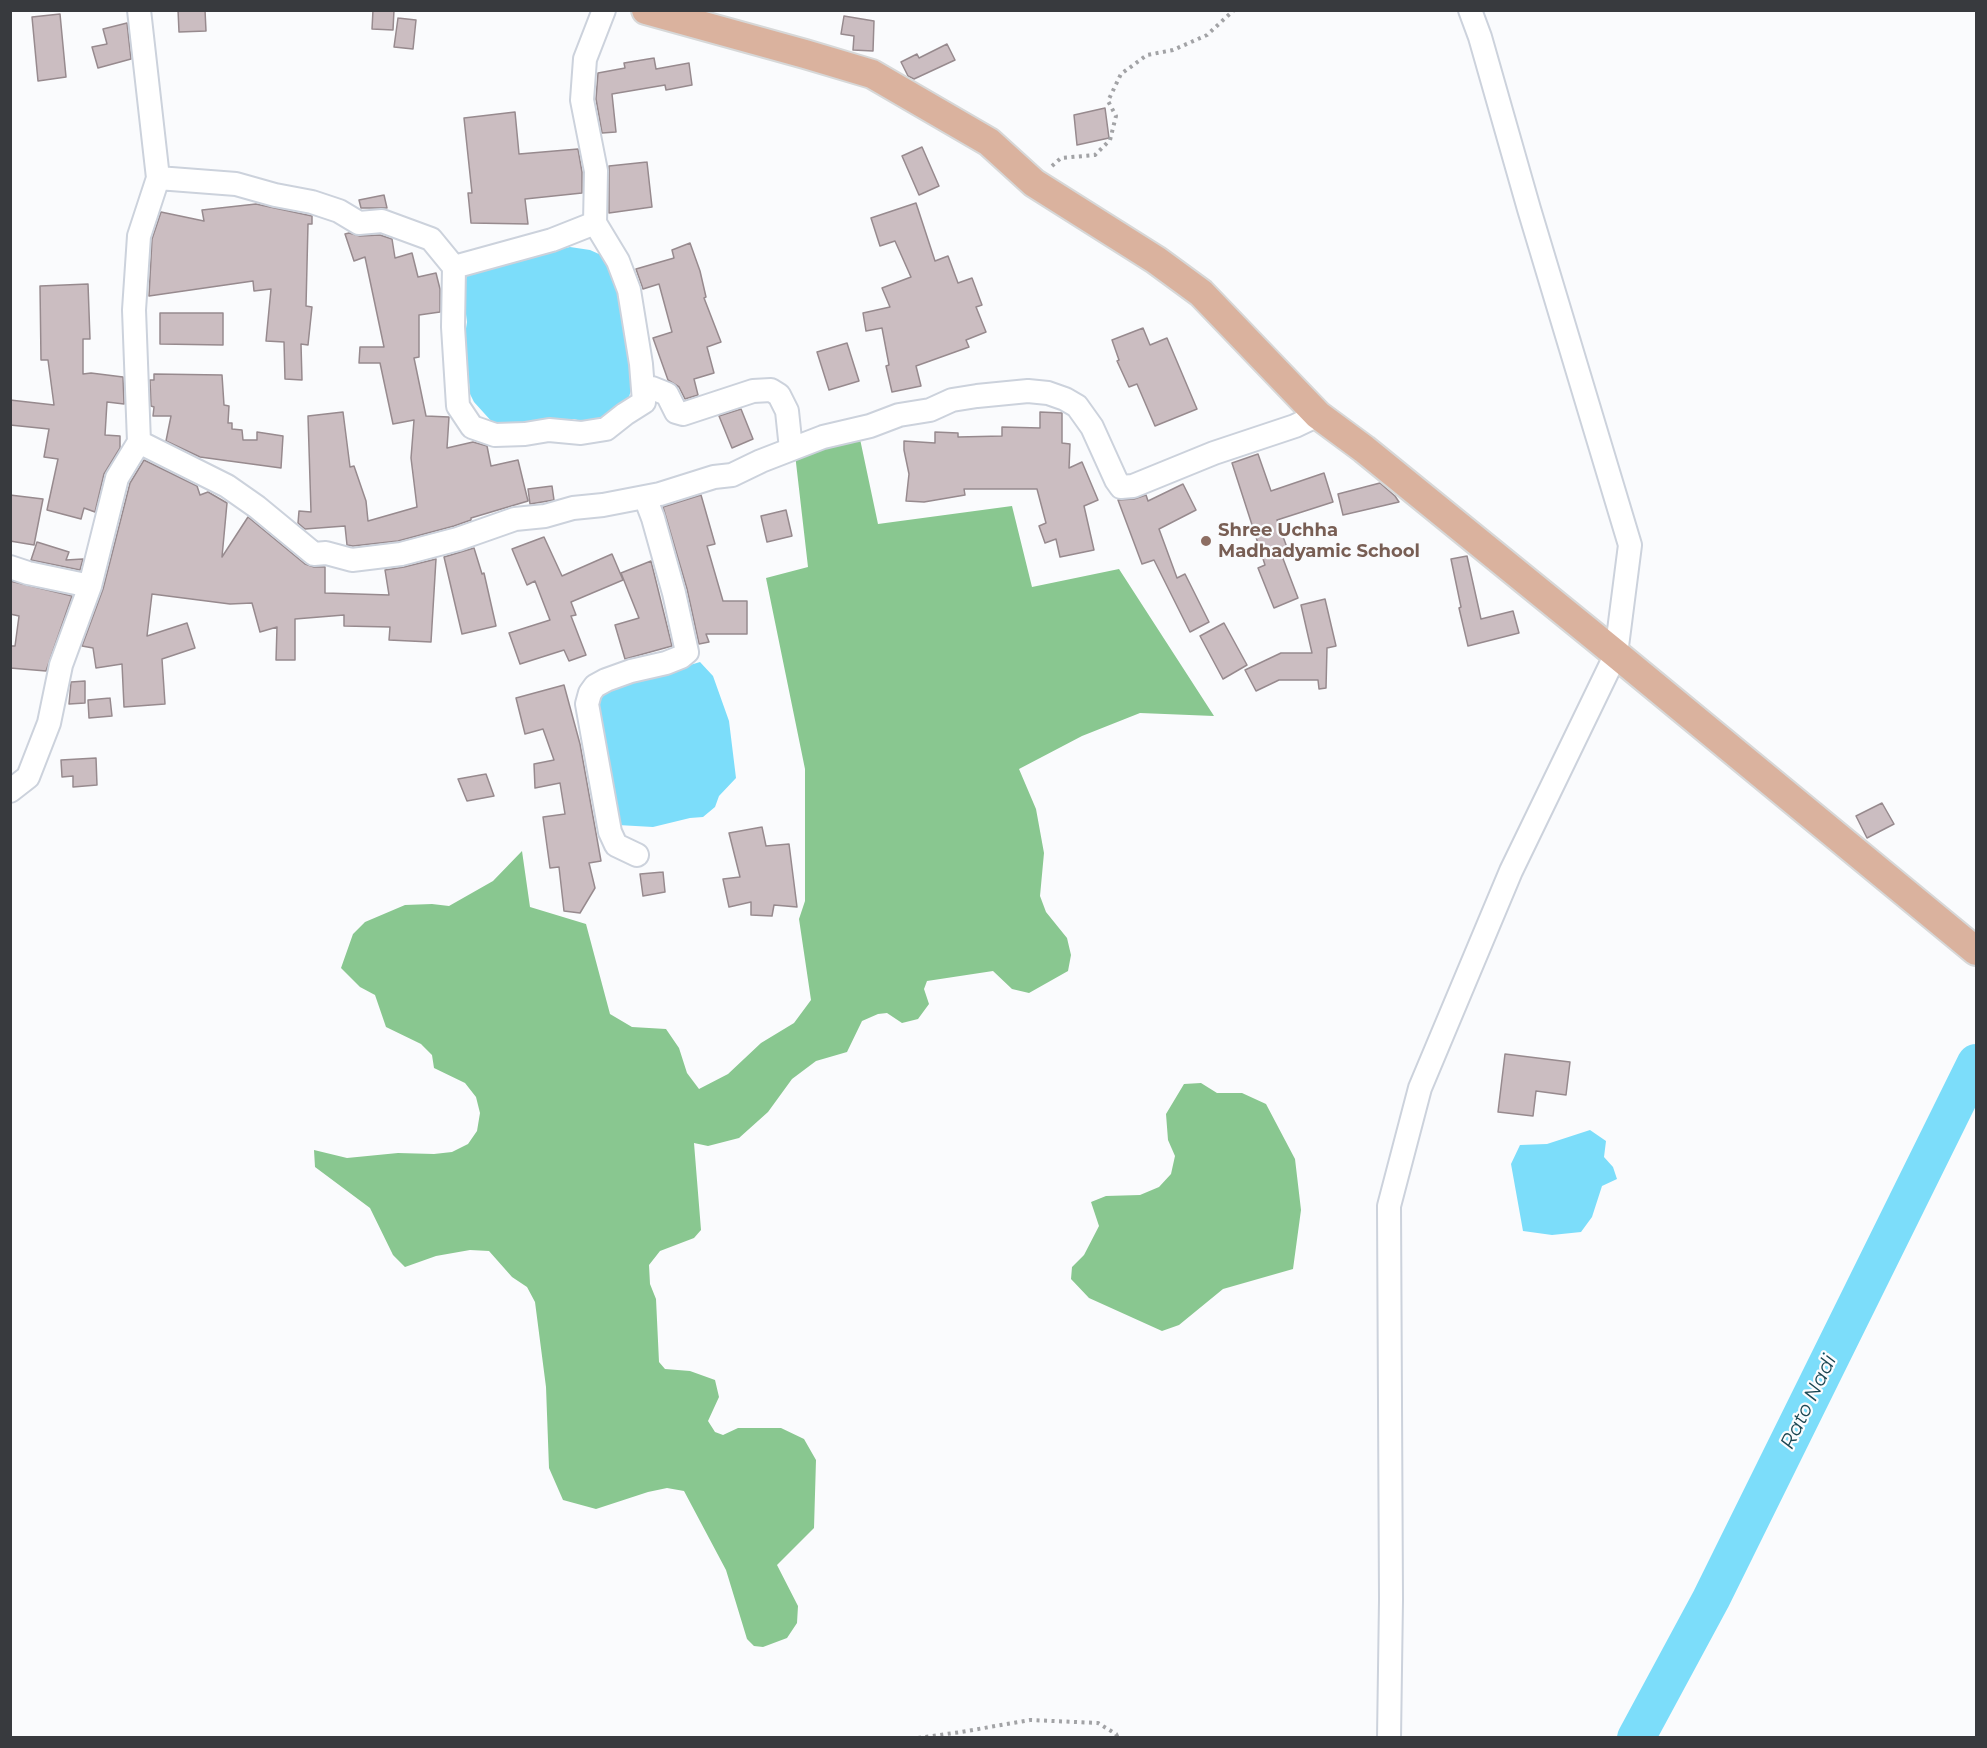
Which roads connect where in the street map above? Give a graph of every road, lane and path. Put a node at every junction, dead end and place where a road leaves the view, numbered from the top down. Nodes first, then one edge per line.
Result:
1 (139, 10) edge
2 (604, 10) edge
3 (646, 10) edge
4 (1234, 10) edge
5 (1470, 10) edge
6 (158, 178) junction
7 (1034, 183) junction
8 (595, 224) junction
9 (453, 267) junction
10 (643, 389) junction
11 (1318, 415) junction
12 (139, 442) junction
13 (791, 449) junction
14 (645, 497) junction
15 (10, 567) edge
16 (90, 586) junction
17 (1617, 654) junction
18 (10, 791) edge
19 (637, 855) dead end
20 (1977, 951) edge
21 (918, 1737) edge
22 (1118, 1737) edge
23 (1389, 1737) edge

1 - 6 street
2 - 8 street
3 - 7 main road
4 - 7 path
5 - 17 street
6 - 9 street
6 - 12 street
7 - 11 main road
8 - 9 street
8 - 10 street
9 - 10 street
10 - 13 street
11 - 13 street
11 - 17 main road
12 - 14 street
12 - 16 street
13 - 14 street
14 - 19 street
15 - 16 street
16 - 18 street
17 - 20 main road
17 - 23 street
21 - 22 path

